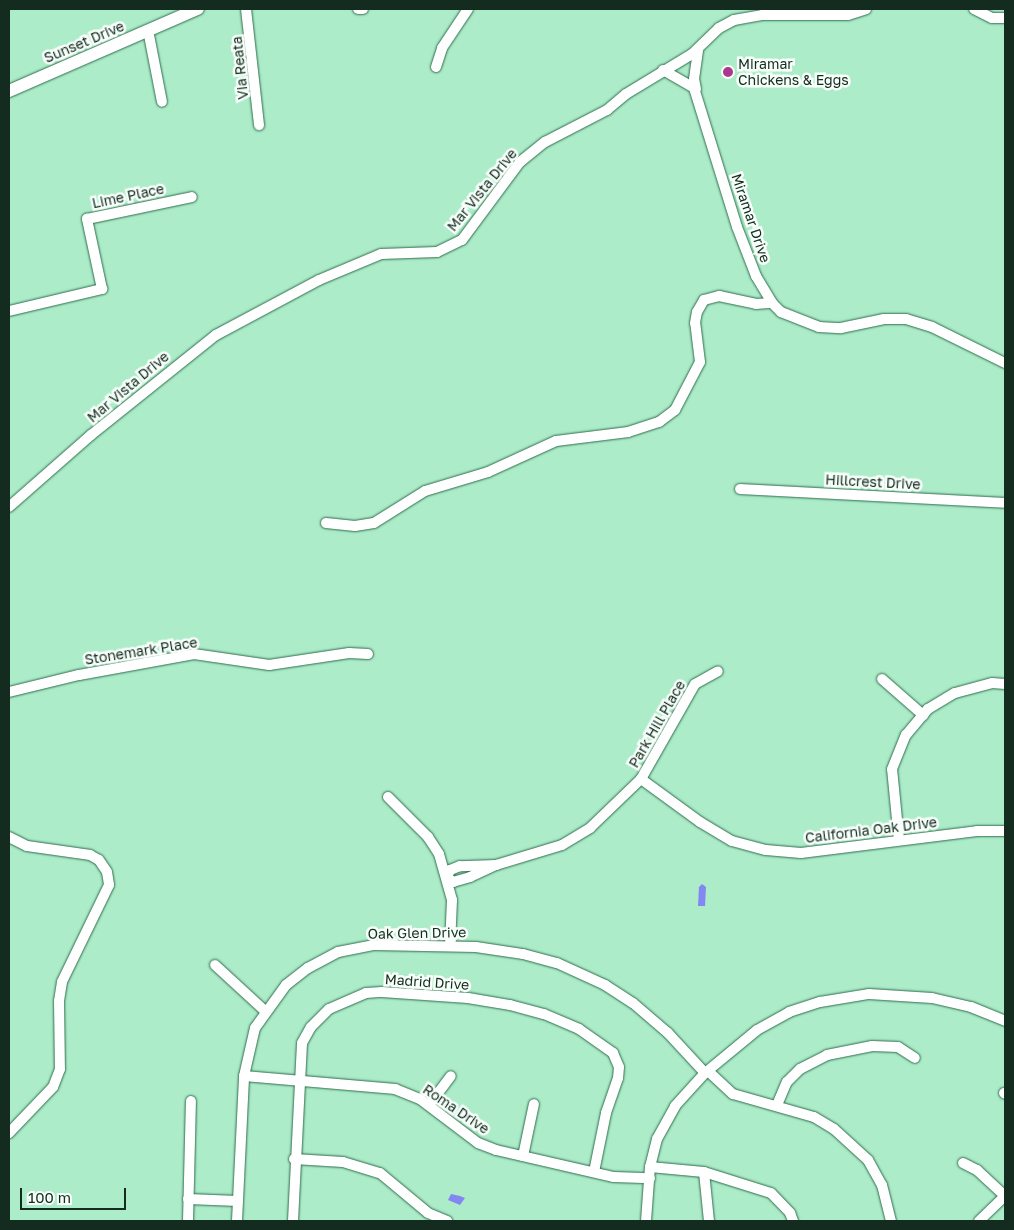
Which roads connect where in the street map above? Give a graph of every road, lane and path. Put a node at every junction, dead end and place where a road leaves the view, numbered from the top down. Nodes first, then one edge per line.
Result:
1 (198, 9) edge
2 (246, 9) edge
3 (358, 9) edge
4 (363, 9) edge
5 (468, 9) edge
6 (866, 9) edge
7 (974, 9) edge
8 (1005, 18) edge
9 (148, 30) junction
10 (698, 48) junction
11 (436, 67) dead end
12 (664, 70) junction
13 (9, 91) edge
14 (699, 99) junction
15 (162, 102) dead end
16 (259, 124) dead end
17 (192, 197) dead end
18 (772, 303) junction
19 (9, 311) edge
20 (1005, 363) edge
21 (740, 489) dead end
22 (1005, 503) edge
23 (9, 507) edge
24 (326, 522) dead end
25 (368, 654) dead end
26 (718, 671) dead end
27 (882, 679) dead end
28 (1005, 684) edge
29 (9, 692) edge
30 (923, 715) junction
31 (641, 778) junction
32 (388, 797) dead end
33 (1005, 831) edge
34 (9, 837) edge
35 (899, 840) junction
36 (448, 873) junction
37 (450, 946) junction
38 (215, 965) dead end
39 (265, 1012) junction
40 (1005, 1021) edge
41 (914, 1058) dead end
42 (706, 1072) junction
43 (244, 1076) junction
44 (451, 1076) dead end
45 (298, 1080) junction
46 (191, 1101) dead end
47 (534, 1104) dead end
48 (429, 1105) junction
49 (777, 1105) junction
50 (9, 1133) edge
51 (523, 1156) junction
52 (294, 1159) junction
53 (963, 1163) dead end
54 (594, 1172) junction
55 (704, 1172) junction
56 (650, 1173) junction
57 (1005, 1196) edge
58 (188, 1199) junction
59 (238, 1201) junction
60 (188, 1221) edge
61 (237, 1221) edge
62 (293, 1221) edge
63 (443, 1221) edge
64 (646, 1221) edge
65 (708, 1221) edge
66 (793, 1221) edge
67 (891, 1221) edge
68 (979, 1221) edge

1 - 9 main road, Sunset Drive
2 - 16 street, Via Reata
3 - 4 street
5 - 11 street
6 - 10 street, Mar Vista Drive
7 - 8 street
9 - 13 main road, Sunset Drive
9 - 15 street
10 - 12 street, Mar Vista Drive
10 - 14 street, Miramar Drive
12 - 14 street, Miramar Drive
12 - 23 street, Mar Vista Drive
14 - 18 street, Miramar Drive
17 - 19 street, Lime Place
18 - 20 street, Miramar Drive
18 - 24 street
21 - 22 street, Hillcrest Drive
25 - 29 street, Stonemark Place
26 - 31 street, Park Hill Place
27 - 30 street
28 - 30 street
30 - 35 street
31 - 35 street, California Oak Drive
31 - 36 street, Park Hill Place
32 - 36 street
33 - 35 street, California Oak Drive
34 - 50 street
36 - 37 street
37 - 39 street, Oak Glen Drive
37 - 42 street, Oak Glen Drive
38 - 39 street
39 - 43 street, Oak Glen Drive
40 - 42 street
41 - 49 street
42 - 49 street, Oak Glen Drive
42 - 56 street
43 - 45 street, Roma Drive
43 - 59 street, Oak Glen Drive
44 - 48 street
45 - 48 street, Roma Drive
45 - 52 street, Madrid Drive
45 - 54 street, Madrid Drive
46 - 58 street
47 - 51 street
48 - 51 street, Roma Drive
49 - 67 street, Oak Glen Drive
51 - 54 street, Roma Drive
52 - 62 street, Madrid Drive
52 - 63 street
53 - 57 street
54 - 56 street, Roma Drive
55 - 56 street, Roma Drive
55 - 65 street
55 - 66 street, Roma Drive
56 - 64 street
57 - 68 street
58 - 59 street
58 - 60 street
59 - 61 street, Oak Glen Drive

